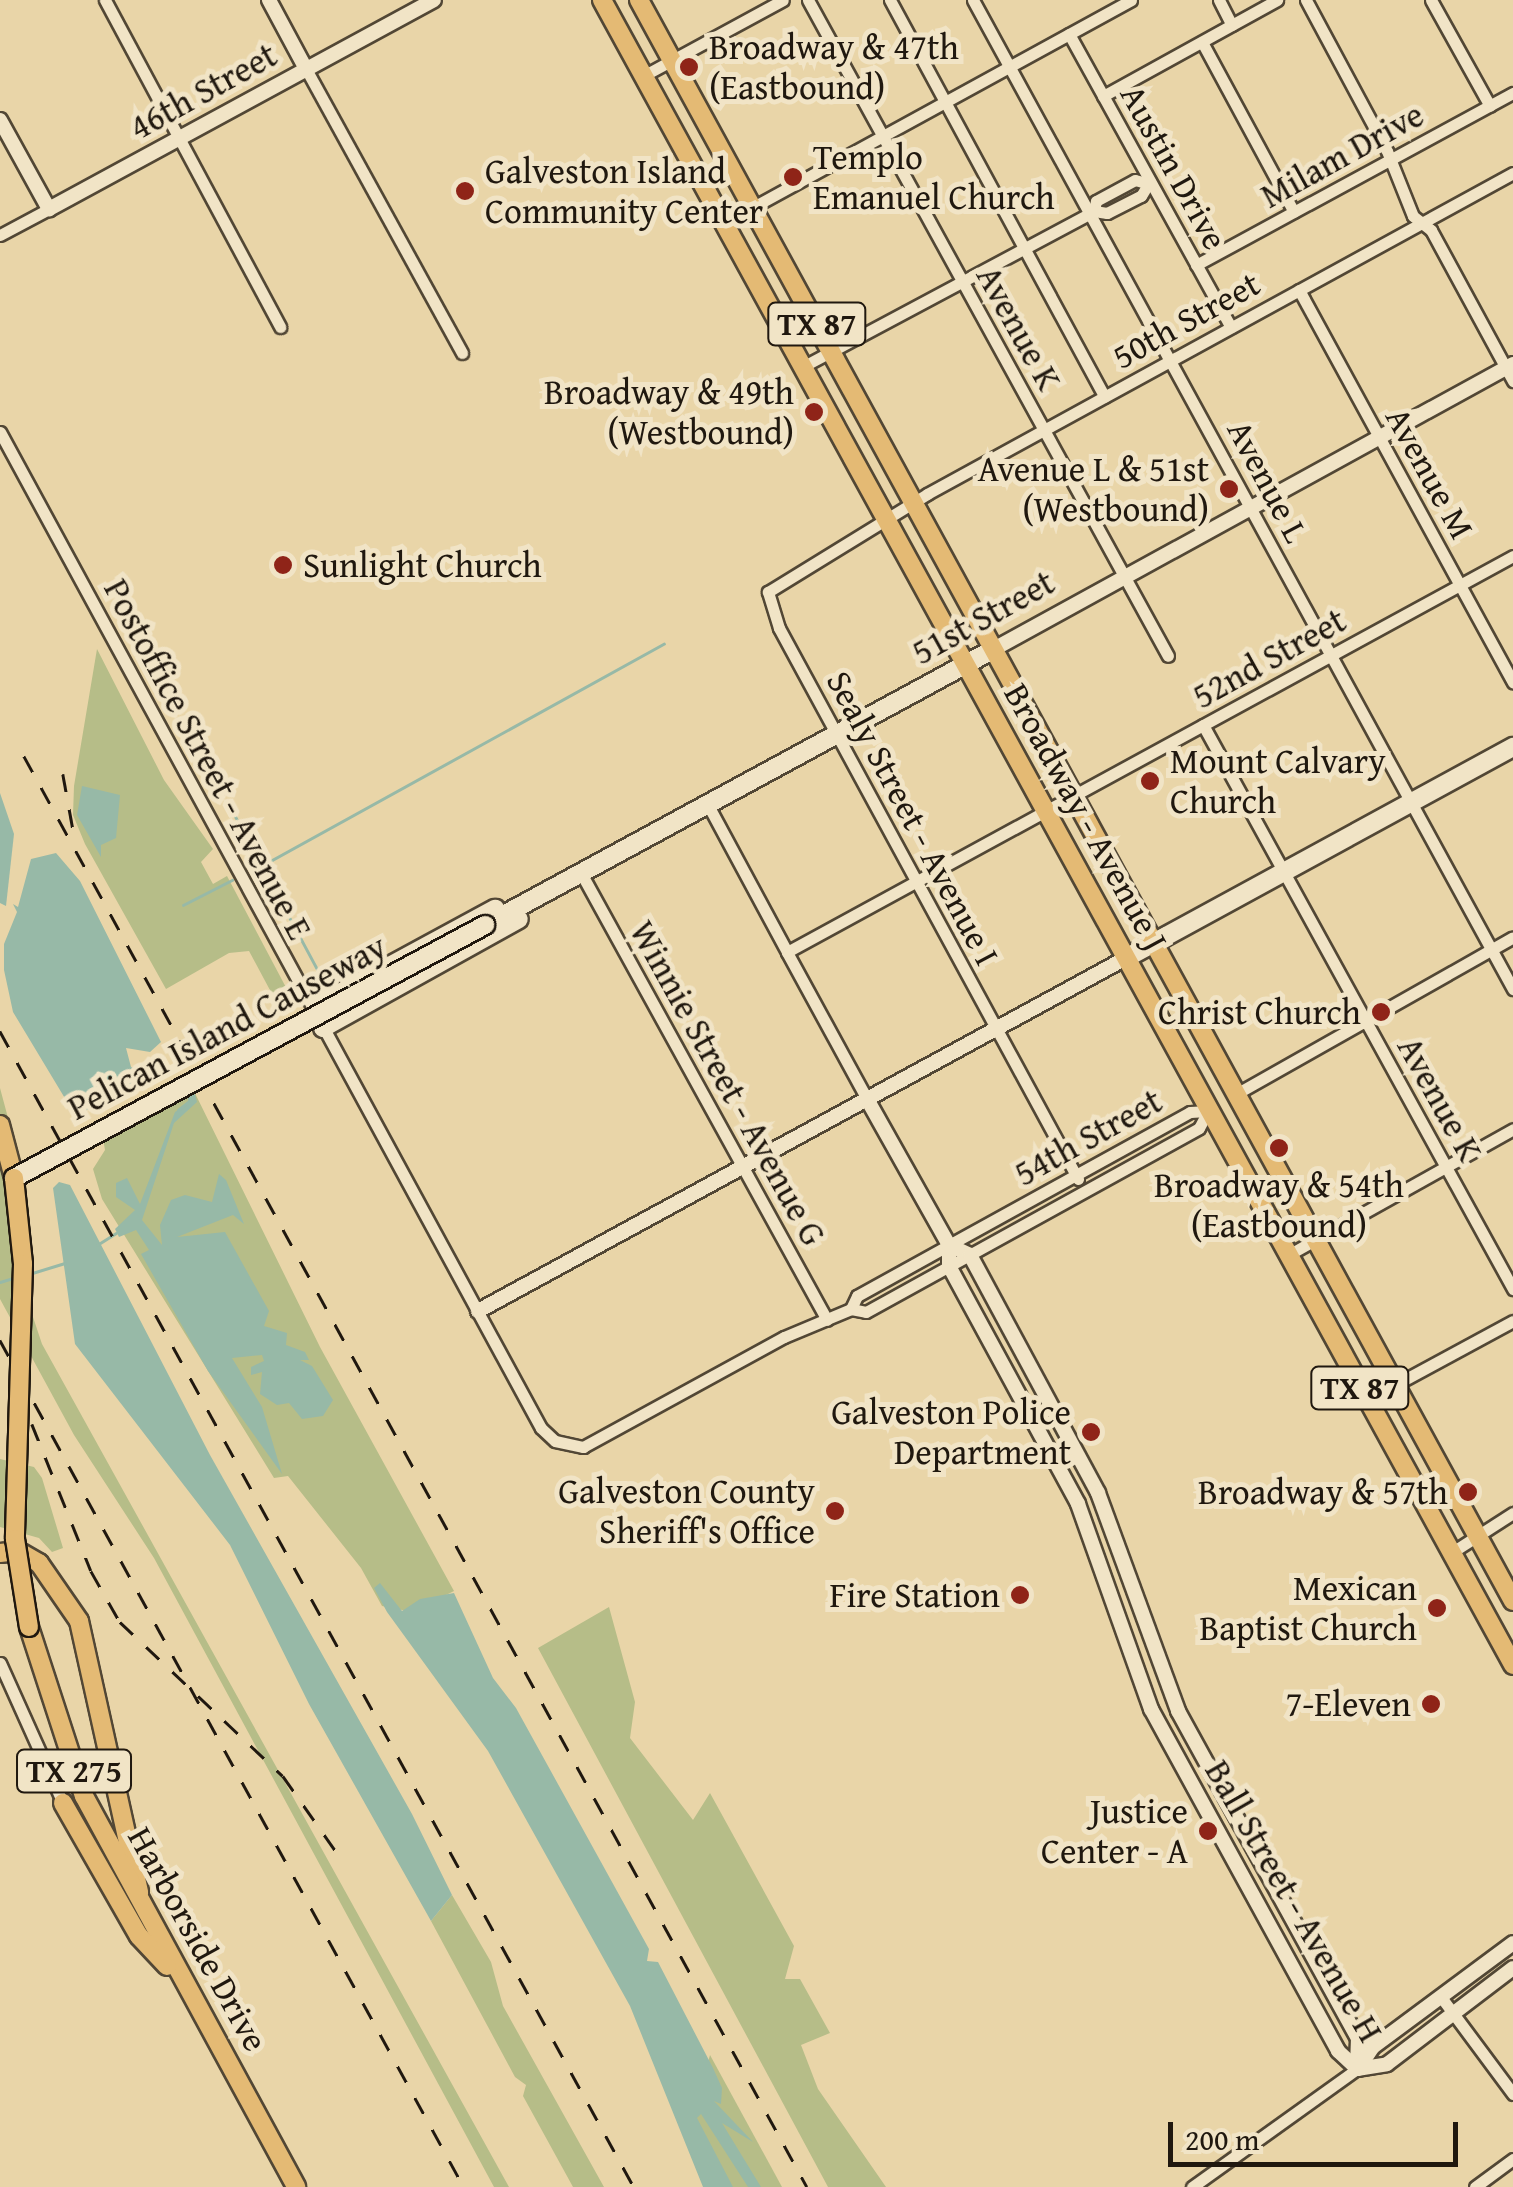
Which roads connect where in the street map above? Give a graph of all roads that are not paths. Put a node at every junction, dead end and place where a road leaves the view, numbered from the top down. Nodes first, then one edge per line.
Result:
1 (105, 0) edge
2 (269, 0) edge
3 (434, 0) edge
4 (602, 0) edge
5 (639, 0) edge
6 (783, 0) edge
7 (808, 0) edge
8 (890, 0) edge
9 (973, 0) edge
10 (1131, 0) edge
11 (1219, 0) edge
12 (1277, 0) edge
13 (1306, 0) edge
14 (1431, 0) edge
15 (1232, 24) junction
16 (1069, 34) junction
17 (1202, 42) junction
18 (673, 60) junction
19 (1010, 67) junction
20 (306, 69) junction
21 (644, 76) junction
22 (1513, 92) edge
23 (1103, 96) junction
24 (945, 102) junction
25 (1490, 106) junction
26 (0, 120) edge
27 (883, 136) junction
28 (178, 138) junction
29 (1388, 162) junction
30 (1513, 173) edge
31 (1148, 182) junction
32 (753, 207) junction
33 (49, 208) junction
34 (1092, 212) junction
35 (1294, 212) junction
36 (724, 223) junction
37 (1421, 223) junction
38 (0, 235) edge
39 (1024, 248) junction
40 (1196, 265) junction
41 (963, 282) junction
42 (1299, 290) junction
43 (280, 327) dead end
44 (1232, 327) junction
45 (832, 352) junction
46 (462, 353) dead end
47 (1173, 359) junction
48 (804, 366) junction
49 (1511, 371) edge
50 (1105, 396) junction
51 (1044, 430) junction
52 (0, 432) edge
53 (1380, 438) junction
54 (914, 502) junction
55 (1251, 508) junction
56 (886, 517) junction
57 (1513, 556) edge
58 (1124, 576) junction
59 (1460, 585) junction
60 (994, 648) junction
61 (1168, 656) dead end
62 (1332, 656) junction
63 (966, 664) junction
64 (1513, 682) edge
65 (1203, 726) junction
66 (837, 735) junction
67 (1513, 747) edge
68 (1075, 796) junction
69 (1412, 802) junction
70 (708, 805) junction
71 (1046, 811) junction
72 (1284, 872) junction
73 (581, 874) junction
74 (561, 884) junction
75 (916, 884) junction
76 (485, 925) joint
77 (1513, 937) edge
78 (1154, 942) junction
79 (1492, 948) junction
80 (787, 952) junction
81 (1126, 958) junction
82 (1513, 989) edge
83 (312, 1008) junction
84 (1365, 1019) junction
85 (323, 1028) junction
86 (995, 1029) junction
87 (1236, 1094) junction
88 (867, 1099) junction
89 (1208, 1111) junction
90 (0, 1125) edge
91 (1513, 1130) edge
92 (742, 1166) junction
93 (1446, 1166) junction
94 (1077, 1176) junction
95 (7, 1182) edge
96 (1085, 1192) junction
97 (1316, 1240) junction
98 (949, 1244) junction
99 (970, 1255) junction
100 (1288, 1255) junction
101 (949, 1266) junction
102 (1513, 1289) edge
103 (851, 1309) junction
104 (478, 1311) junction
105 (826, 1320) junction
106 (1513, 1321) edge
107 (1039, 1385) junction
108 (1395, 1385) junction
109 (1020, 1396) junction
110 (1367, 1400) junction
111 (541, 1428) joint
112 (1098, 1493) junction
113 (1078, 1504) junction
114 (1513, 1513) edge
115 (1476, 1534) junction
116 (6, 1550) edge
117 (1450, 1552) junction
118 (1513, 1601) edge
119 (1141, 1613) junction
120 (1120, 1622) junction
121 (0, 1664) edge
122 (1513, 1665) edge
123 (1208, 1765) junction
124 (1187, 1776) junction
125 (63, 1803) joint
126 (1283, 1904) junction
127 (142, 1907) junction
128 (1264, 1914) junction
129 (1513, 1943) edge
130 (1513, 1968) edge
131 (189, 1990) junction
132 (1441, 1997) junction
133 (1453, 2013) junction
134 (1357, 2069) junction
135 (1513, 2094) edge
136 (1513, 2158) edge
137 (296, 2187) edge
138 (1192, 2187) edge
139 (1474, 2187) edge

1 - 28 street
2 - 20 street
3 - 20 street, 46th Street
4 - 21 main road, Broadway - Avenue J / TX 87
5 - 18 main road, Broadway - Avenue J / TX 87
6 - 18 street
7 - 27 street, Avenue K
8 - 24 street
9 - 19 street, Avenue L
10 - 16 street
11 - 15 street
12 - 15 street
13 - 29 street
14 - 25 street
15 - 17 street
16 - 19 street
16 - 23 street, Austin Drive
17 - 23 street
17 - 35 street
18 - 21 street
18 - 32 main road, Broadway - Avenue J / TX 87
19 - 24 street
19 - 34 street, Avenue L
20 - 28 street, 46th Street
20 - 46 street
21 - 36 main road, Broadway - Avenue J / TX 87
22 - 25 street, Milam Drive
23 - 31 street, Austin Drive
24 - 27 street
24 - 39 street
25 - 29 street, Milam Drive
26 - 33 street
27 - 32 street
27 - 41 street, Avenue K
28 - 33 street, 46th Street
28 - 43 street
29 - 35 street, Milam Drive
29 - 37 street
30 - 37 street, 50th Street
31 - 34 street
31 - 40 street, Austin Drive
32 - 36 street
32 - 45 main road, Broadway - Avenue J / TX 87
33 - 38 street, 46th Street
34 - 39 street
34 - 47 street, Avenue L
35 - 40 street, Milam Drive
36 - 48 main road, Broadway - Avenue J / TX 87
37 - 42 street, 50th Street
37 - 49 street
39 - 41 street
39 - 50 street
40 - 44 street, Austin Drive
41 - 45 street
41 - 51 street, Avenue K
42 - 44 street, 50th Street
42 - 53 street, Avenue M
44 - 47 street, 50th Street
45 - 48 street
45 - 54 main road, Broadway - Avenue J / TX 87
47 - 50 street, 50th Street
47 - 55 street, Avenue L
48 - 56 main road, Broadway - Avenue J / TX 87
49 - 53 street, 51st Street
50 - 51 street, 50th Street
51 - 54 street, 50th Street
51 - 58 street, Avenue K
52 - 83 street, Postoffice Street - Avenue E
53 - 55 street, 51st Street
53 - 59 street, Avenue M
54 - 56 street, 50th Street
54 - 60 main road, Broadway - Avenue J / TX 87
55 - 58 street, 51st Street
55 - 62 street, Avenue L
56 - 63 main road, Broadway - Avenue J / TX 87
56 - 66 street, Sealy Street - Avenue I
57 - 59 street, 52nd Street
58 - 60 street, 51st Street
58 - 61 street, Avenue K
59 - 62 street, 52nd Street
59 - 64 street, Avenue M
60 - 63 main road, 51st Street
60 - 68 main road, Broadway - Avenue J / TX 87
62 - 65 street, 52nd Street
62 - 69 street, Avenue L
63 - 66 main road, 51st Street
63 - 71 main road, Broadway - Avenue J / TX 87
65 - 68 street, 52nd Street
65 - 72 street, Avenue K
66 - 70 main road, 51st Street
66 - 75 street, Sealy Street - Avenue I
67 - 69 main road
68 - 71 street, 52nd Street
68 - 78 main road, Broadway - Avenue J / TX 87
69 - 72 main road
69 - 79 street, Avenue L
70 - 73 main road, 51st Street
70 - 80 street
71 - 75 street, 52nd Street
71 - 81 main road, Broadway - Avenue J / TX 87
72 - 78 main road
72 - 84 street, Avenue K
73 - 74 main road, 51st Street
73 - 92 street, Winnie Street - Avenue G
74 - 76 main road, 51st Street
74 - 83 main road
74 - 85 main road
75 - 80 street, 52nd Street
75 - 86 street, Sealy Street - Avenue I
76 - 95 main road, Pelican Island Causeway, bridge
77 - 79 street
78 - 81 main road
78 - 87 main road, Broadway - Avenue J / TX 87
79 - 82 street, Avenue L
79 - 84 street
80 - 88 street
81 - 86 street
81 - 89 main road, Broadway - Avenue J / TX 87
83 - 85 street, Postoffice Street - Avenue E
84 - 87 street
84 - 93 street, Avenue K
85 - 104 street, Postoffice Street - Avenue E
86 - 88 street
86 - 94 street, Sealy Street - Avenue I
87 - 89 main road
87 - 97 main road, Broadway - Avenue J / TX 87
88 - 92 street
88 - 98 street, Ball Street - Avenue H
89 - 94 street, 54th Street
89 - 96 street, 54th Street
89 - 100 main road, Broadway - Avenue J / TX 87
90 - 95 main road, Harborside Drive / TX 275
91 - 93 street
92 - 104 street
92 - 105 street, Winnie Street - Avenue G
93 - 97 street
93 - 102 street, Avenue K
94 - 96 street, Sealy Street - Avenue I
94 - 98 street, 54th Street
95 - 127 main road, Harborside Drive / TX 275, bridge
96 - 99 street, 54th Street
97 - 100 street
97 - 108 main road, Broadway - Avenue J / TX 87
98 - 99 street
98 - 101 street, Ball Street - Avenue H
98 - 103 street, 54th Street
99 - 101 street, 54th Street
99 - 107 street, Ball Street - Avenue H
100 - 110 main road, Broadway - Avenue J / TX 87
101 - 103 street, 54th Street
101 - 109 street, Ball Street - Avenue H
103 - 105 street, 54th Street
104 - 111 street, Postoffice Street - Avenue E
105 - 111 street, 54th Street
106 - 108 street
107 - 109 street
107 - 112 street, Ball Street - Avenue H
108 - 110 street
108 - 115 main road, Broadway - Avenue J / TX 87
109 - 113 street, Ball Street - Avenue H
110 - 117 main road, Broadway - Avenue J / TX 87
112 - 113 street
112 - 119 street, Ball Street - Avenue H
113 - 120 street, Ball Street - Avenue H
114 - 115 street
115 - 117 street
115 - 118 main road, Broadway - Avenue J / TX 87
116 - 127 main road
117 - 122 main road, Broadway - Avenue J / TX 87
119 - 120 street
119 - 123 street, Ball Street - Avenue H
120 - 124 street, Ball Street - Avenue H
121 - 125 street
123 - 124 street
123 - 126 street, Ball Street - Avenue H
124 - 128 street, Ball Street - Avenue H
125 - 131 main road
126 - 128 street
126 - 134 street, Ball Street - Avenue H
127 - 131 main road, Harborside Drive / TX 275
128 - 134 street, Ball Street - Avenue H
129 - 132 street
130 - 133 street
131 - 137 main road, Harborside Drive / TX 275
132 - 133 street
132 - 134 street
133 - 134 street
133 - 135 street
134 - 138 street
136 - 139 street

